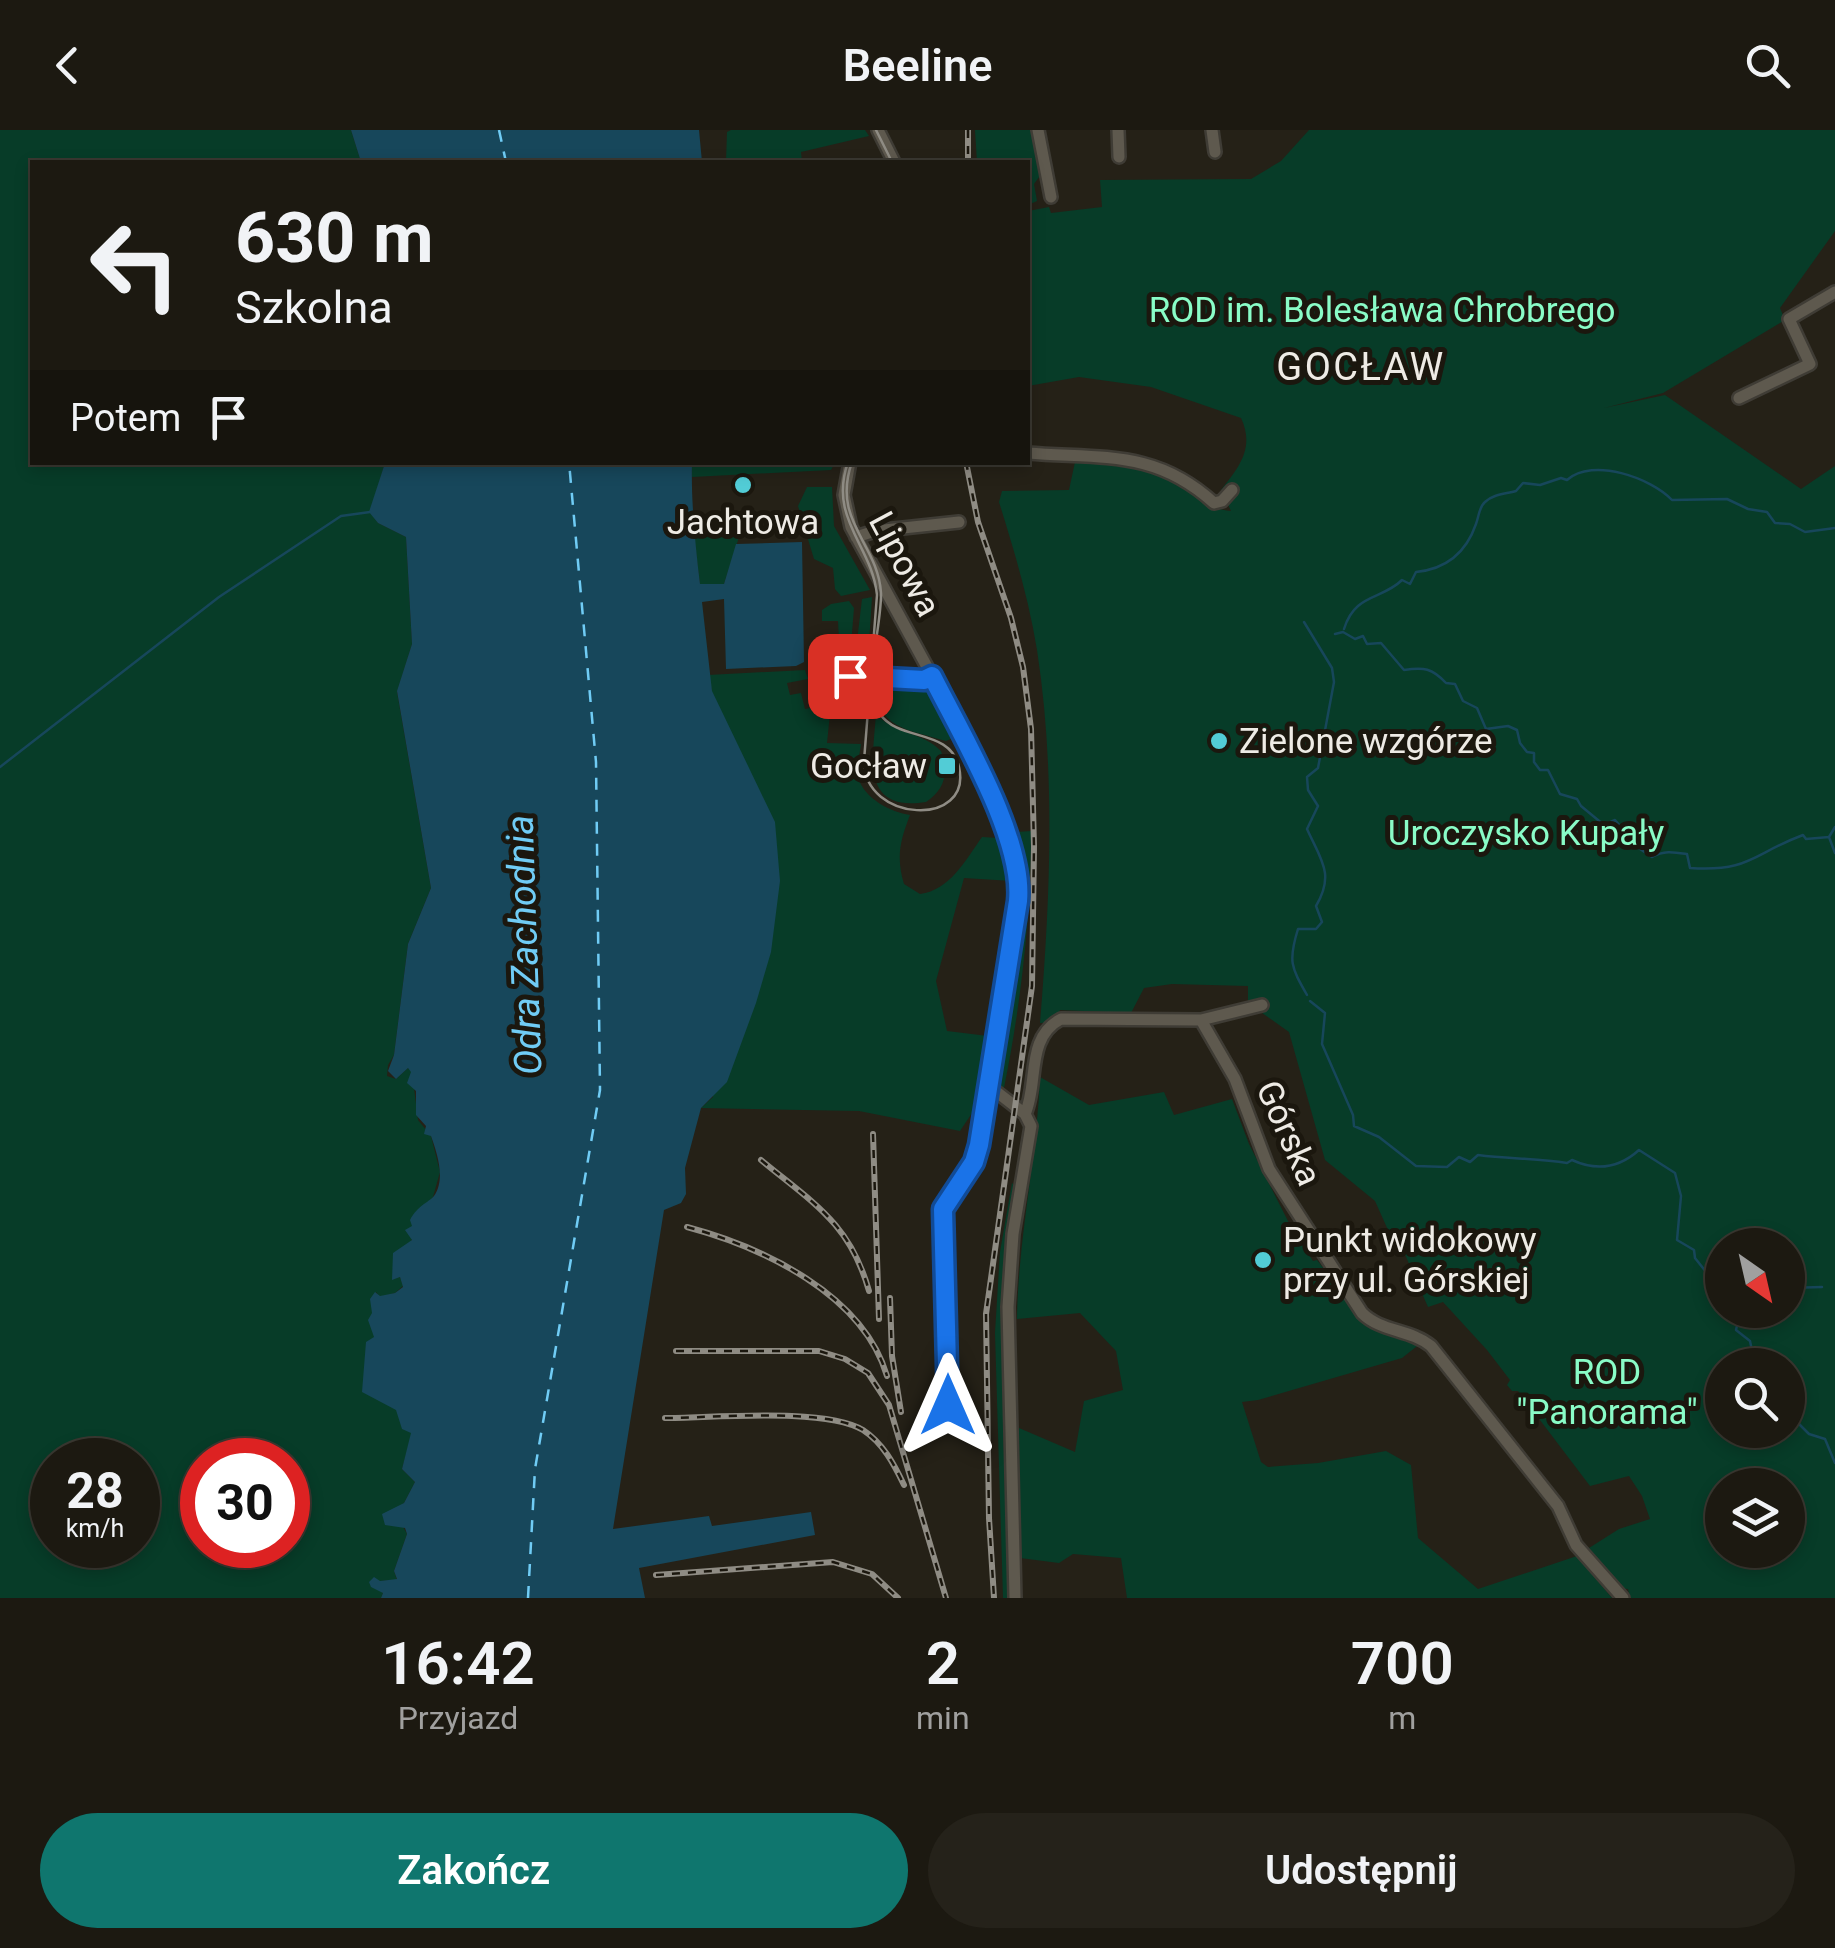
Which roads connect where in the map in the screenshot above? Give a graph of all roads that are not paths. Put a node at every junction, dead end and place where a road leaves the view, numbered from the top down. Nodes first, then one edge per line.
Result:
1 (878, 130) edge
2 (1038, 130) edge
3 (1118, 130) edge
4 (1212, 130) edge
5 (1214, 152) dead end
6 (1118, 156) dead end
7 (893, 160) edge
8 (1051, 197) dead end
9 (1835, 292) edge
10 (1738, 398) dead end
11 (1030, 453) edge
12 (849, 465) edge
13 (1232, 490) dead end
14 (959, 522) dead end
15 (856, 537) junction
16 (834, 676) dead end
17 (932, 676) junction
18 (1262, 1004) dead end
19 (1201, 1020) junction
20 (989, 1086) junction
21 (1025, 1114) junction
22 (942, 1422) dead end
23 (1014, 1598) edge
24 (1624, 1598) edge

1 - 7 street
2 - 8 street
3 - 6 street
4 - 5 street
9 - 10 street
11 - 13 street
12 - 15 street, Lipowa
14 - 15 street
15 - 17 street, Lipowa
16 - 17 street
17 - 20 street, Lipowa
18 - 19 street
19 - 21 street
19 - 24 street, Górska
20 - 21 street
20 - 22 street, Lipowa
21 - 23 street

